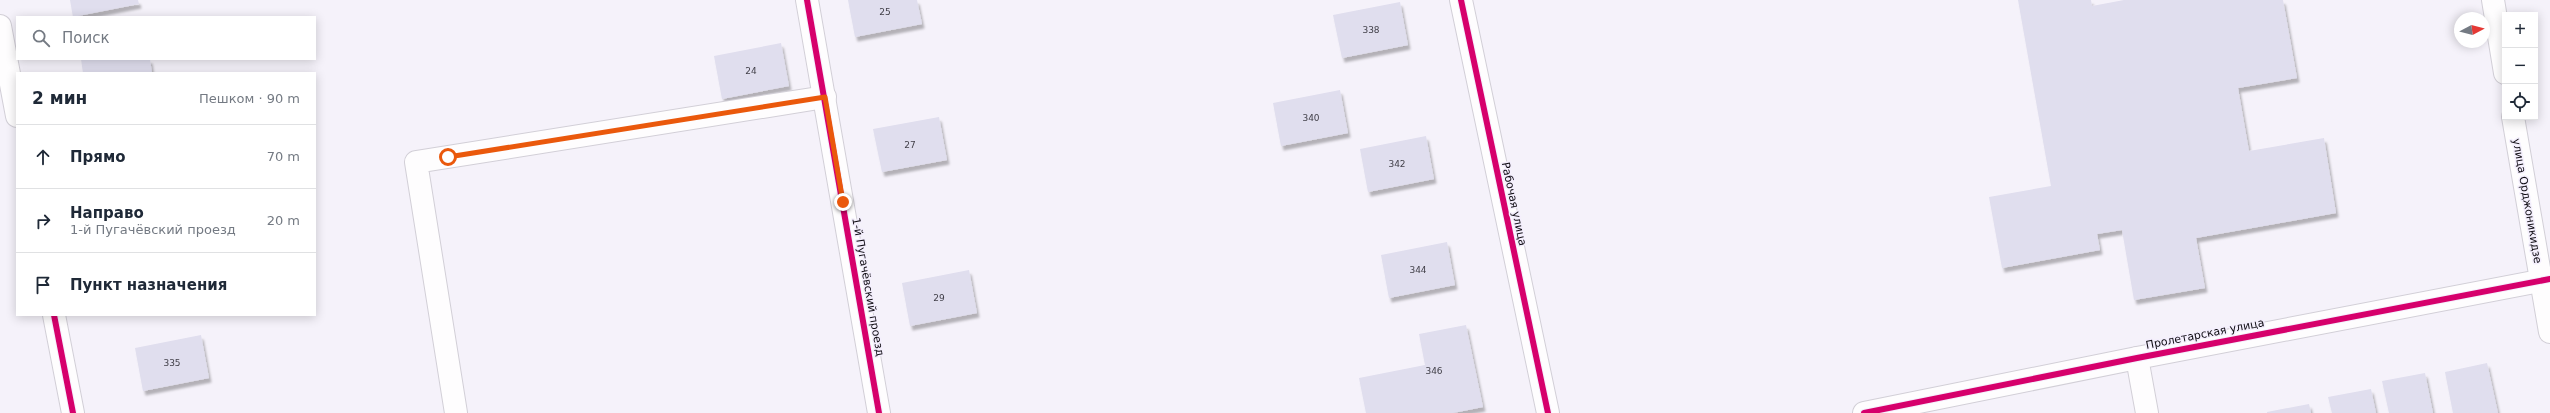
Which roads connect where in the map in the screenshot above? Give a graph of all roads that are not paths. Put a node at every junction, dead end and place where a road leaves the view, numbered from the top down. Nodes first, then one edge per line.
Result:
1 (807, 0) edge
2 (1461, 0) edge
3 (2493, 0) edge
4 (0, 26) edge
5 (2502, 55) edge
6 (825, 97) junction
7 (16, 111) edge
8 (2514, 120) edge
9 (2545, 280) edge
10 (54, 316) edge
11 (2550, 332) edge
12 (2137, 358) junction
13 (73, 413) edge
14 (456, 413) edge
15 (879, 413) edge
16 (1548, 413) edge
17 (1864, 413) edge
18 (2147, 413) edge

1 - 6 street, 1-й Пугачёвский проезд
2 - 16 street, Рабочая улица
3 - 5 street
4 - 7 street
6 - 14 street
6 - 15 street, 1-й Пугачёвский проезд
8 - 9 street, улица Орджоникидзе
9 - 11 street, улица Орджоникидзе
9 - 12 street, Пролетарская улица
10 - 13 street
12 - 17 street, Пролетарская улица
12 - 18 street

